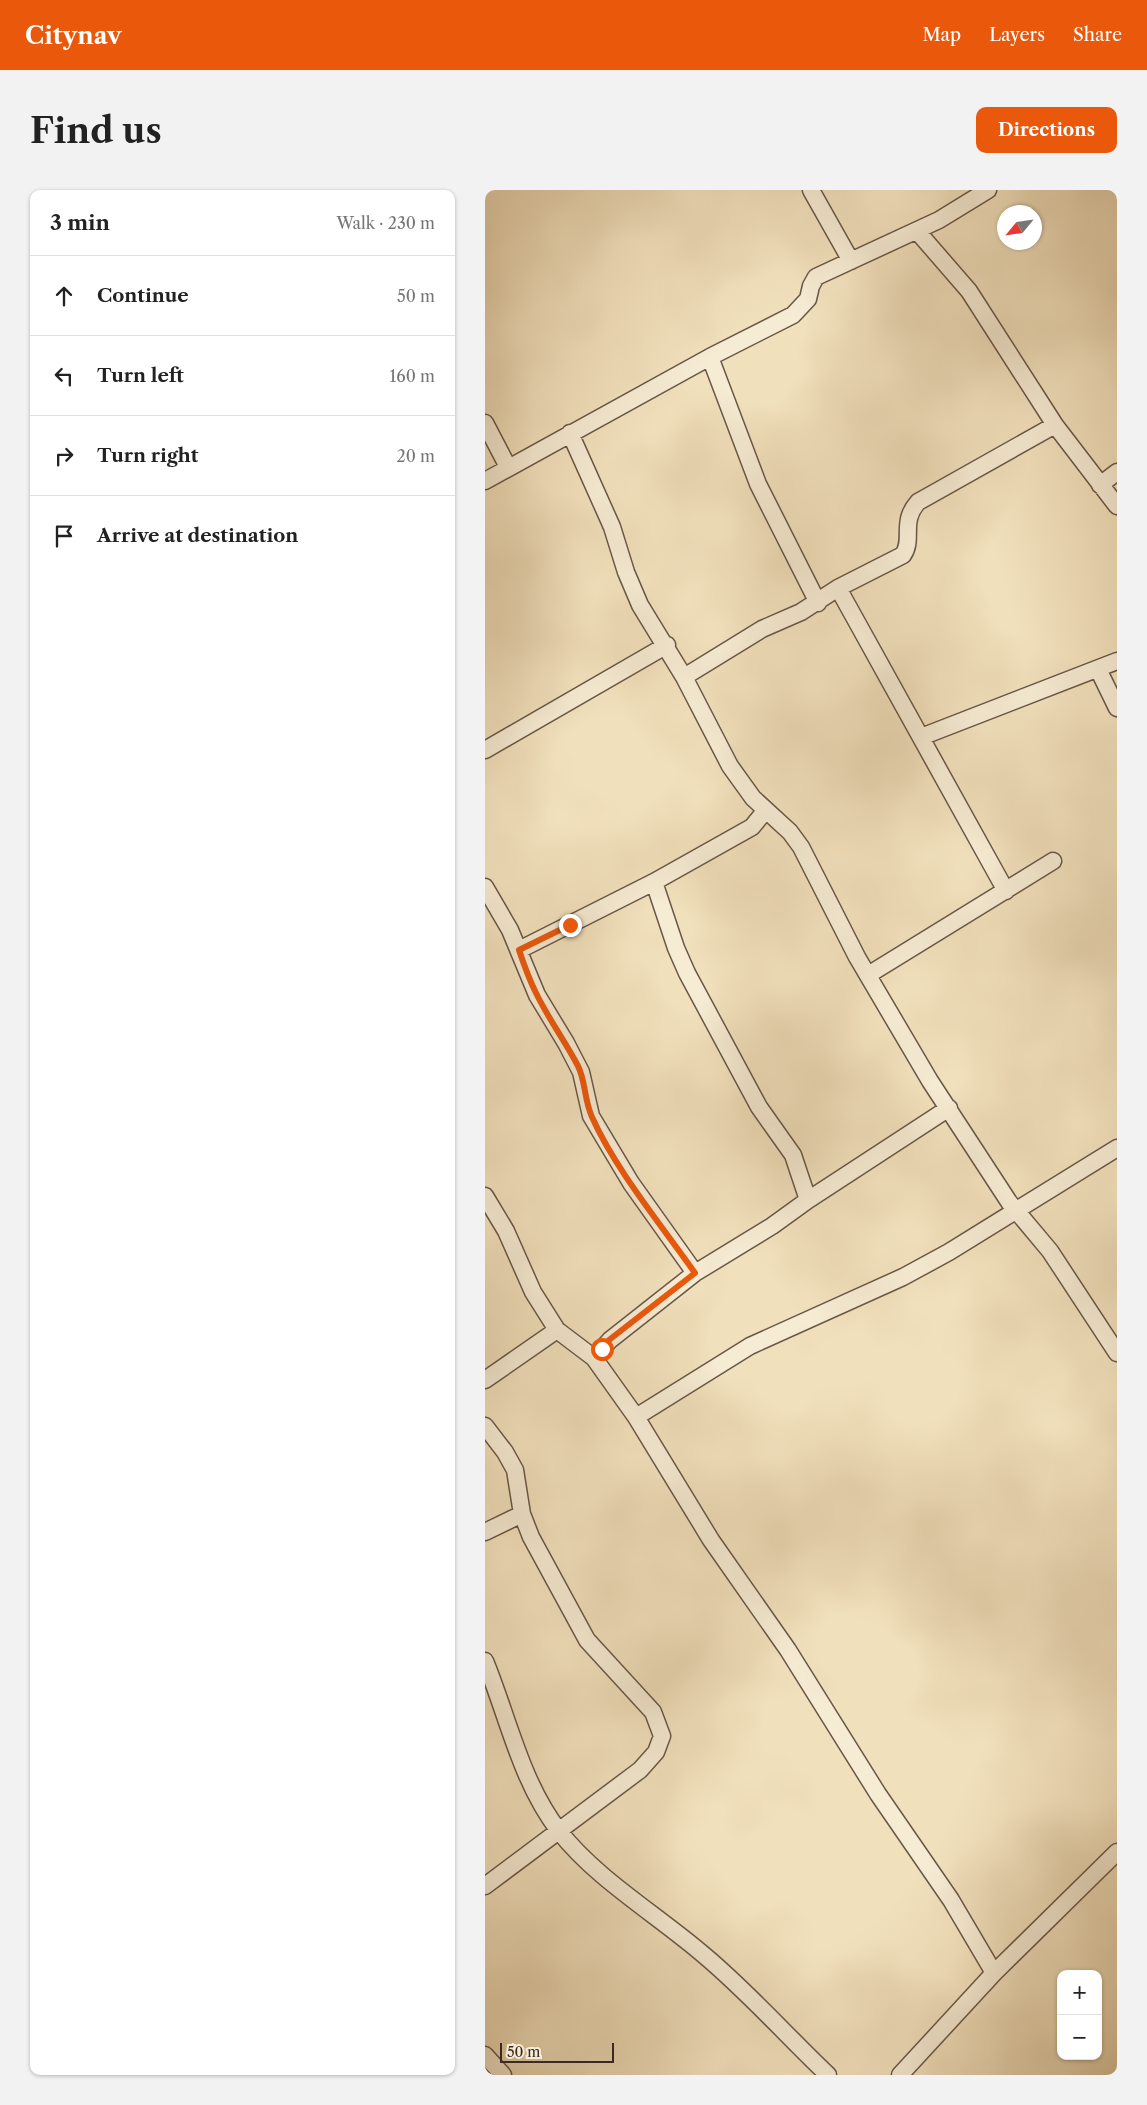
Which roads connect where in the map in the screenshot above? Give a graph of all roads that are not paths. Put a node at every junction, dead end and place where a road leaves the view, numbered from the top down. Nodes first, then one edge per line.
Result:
1 (811, 190) edge
2 (987, 190) edge
3 (917, 230) junction
4 (851, 261) junction
5 (710, 357) junction
6 (485, 423) edge
7 (1055, 425) junction
8 (570, 433) junction
9 (508, 467) junction
10 (1117, 472) edge
11 (485, 480) edge
12 (1101, 485) junction
13 (1117, 506) edge
14 (838, 588) junction
15 (818, 603) junction
16 (667, 645) junction
17 (1117, 660) edge
18 (1099, 669) junction
19 (684, 677) junction
20 (1117, 708) edge
21 (921, 737) junction
22 (485, 750) edge
23 (765, 811) junction
24 (1053, 861) dead end
25 (654, 882) junction
26 (485, 887) edge
27 (1006, 891) junction
28 (519, 950) junction
29 (868, 975) junction
30 (949, 1108) junction
31 (1117, 1148) edge
32 (485, 1196) edge
33 (808, 1200) junction
34 (1016, 1210) junction
35 (695, 1273) junction
36 (557, 1330) junction
37 (1117, 1353) edge
38 (594, 1358) junction
39 (485, 1380) edge
40 (637, 1417) junction
41 (485, 1426) edge
42 (522, 1514) junction
43 (485, 1532) edge
44 (485, 1661) edge
45 (491, 1698) edge
46 (558, 1830) junction
47 (1117, 1852) edge
48 (485, 1886) edge
49 (994, 1973) junction
50 (485, 2055) edge
51 (503, 2075) edge
52 (828, 2075) edge
53 (900, 2075) edge

1 - 4 street
2 - 3 street
3 - 4 street
3 - 7 street
4 - 5 street
5 - 8 street
5 - 15 street
6 - 9 street
7 - 12 street
7 - 14 street
8 - 9 street
8 - 16 street
9 - 11 street
10 - 12 street
12 - 13 street
14 - 15 street
14 - 21 street
15 - 19 street
16 - 19 street
16 - 22 street
17 - 18 street
18 - 20 street
18 - 21 street
19 - 23 street
21 - 27 street
23 - 25 street
23 - 29 street
24 - 27 street
25 - 28 street
25 - 33 street
26 - 28 street
27 - 29 street
28 - 35 street
29 - 30 street
30 - 33 street
30 - 34 street
31 - 34 street
32 - 36 street
33 - 35 street
34 - 37 street
34 - 40 street
35 - 38 street
36 - 38 street
36 - 39 street
38 - 40 street
40 - 49 street
41 - 42 street
42 - 43 street
42 - 46 street
44 - 45 street
45 - 46 street
46 - 48 street
46 - 52 street
47 - 49 street
49 - 53 street
50 - 51 street

